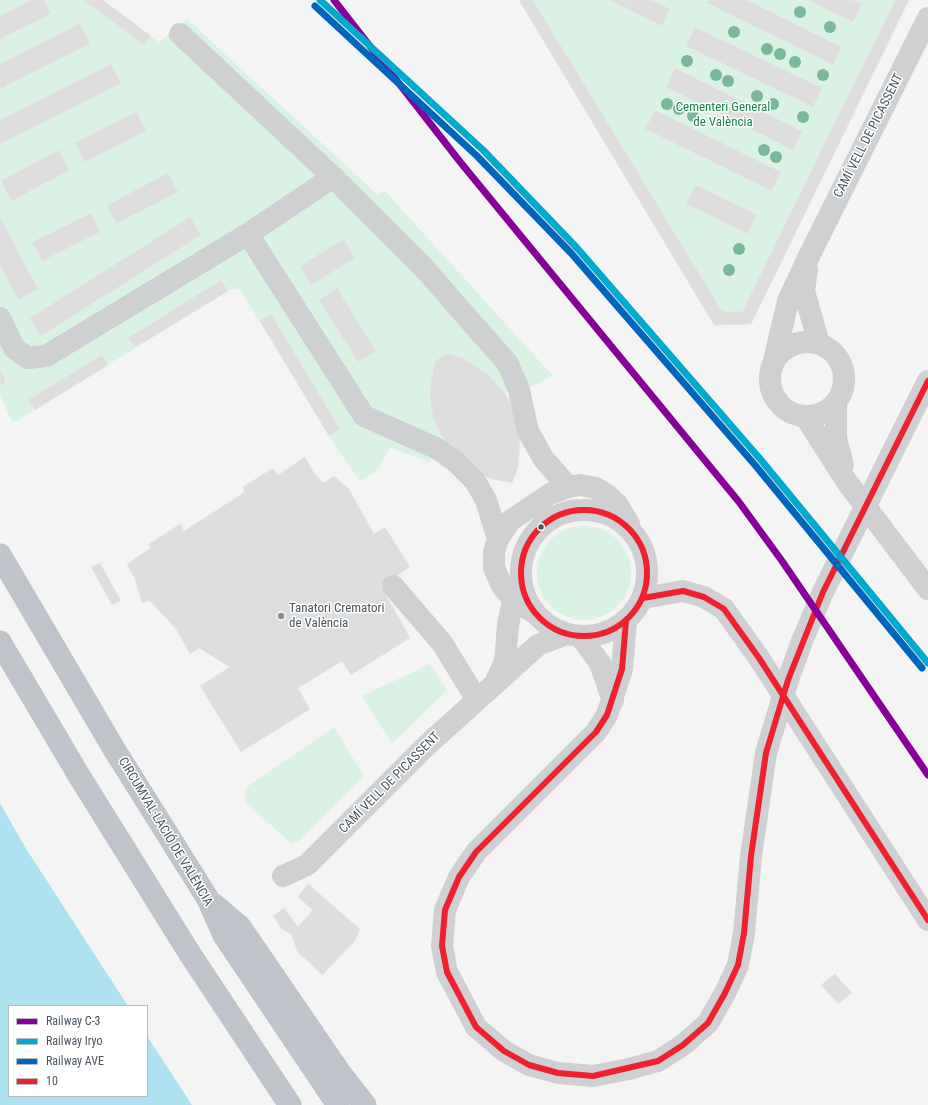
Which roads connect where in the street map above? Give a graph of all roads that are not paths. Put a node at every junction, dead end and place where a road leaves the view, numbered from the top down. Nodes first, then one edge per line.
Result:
1 (928, 18) edge
2 (180, 34) dead end
3 (333, 177) junction
4 (248, 234) junction
5 (810, 254) junction
6 (0, 318) edge
7 (819, 344) junction
8 (774, 361) junction
9 (928, 381) edge
10 (836, 402) junction
11 (805, 416) junction
12 (847, 482) junction
13 (568, 487) junction
14 (634, 534) junction
15 (498, 539) junction
16 (0, 555) edge
17 (521, 568) junction
18 (393, 586) dead end
19 (928, 589) edge
20 (512, 598) junction
21 (643, 598) junction
22 (536, 614) junction
23 (626, 620) junction
24 (573, 635) junction
25 (0, 642) edge
26 (494, 686) junction
27 (477, 700) junction
28 (613, 701) junction
29 (283, 876) dead end
30 (208, 899) junction
31 (928, 920) edge
32 (290, 1105) edge
33 (338, 1105) edge
34 (365, 1105) edge

1 - 5 street, CAMÍ VELL DE PICASSENT
2 - 3 street
3 - 4 street
3 - 13 street
4 - 6 street
4 - 15 street
5 - 7 street, CAMÍ VELL DE PICASSENT
5 - 8 street, CAMÍ VELL DE PICASSENT
7 - 8 street
7 - 10 street
8 - 11 street
9 - 28 street, bridge
10 - 11 street
10 - 12 street
11 - 12 street
12 - 19 street
13 - 14 street
13 - 15 street
14 - 17 street
14 - 21 street
15 - 20 street
16 - 30 highway, CIRCUMVAL·LACIÓ DE VALÈNCIA
17 - 20 street, CAMÍ VELL DE PICASSENT
17 - 22 street
18 - 27 street
20 - 22 street
20 - 26 street, CAMÍ VELL DE PICASSENT
21 - 23 street
21 - 31 street
22 - 24 street
23 - 24 street
23 - 28 street
24 - 26 street, CAMÍ VELL DE PICASSENT
24 - 28 street
25 - 32 highway
26 - 27 street, CAMÍ VELL DE PICASSENT
27 - 29 street, CAMÍ VELL DE PICASSENT
30 - 33 highway, CIRCUMVAL·LACIÓ DE VALÈNCIA
30 - 34 highway

